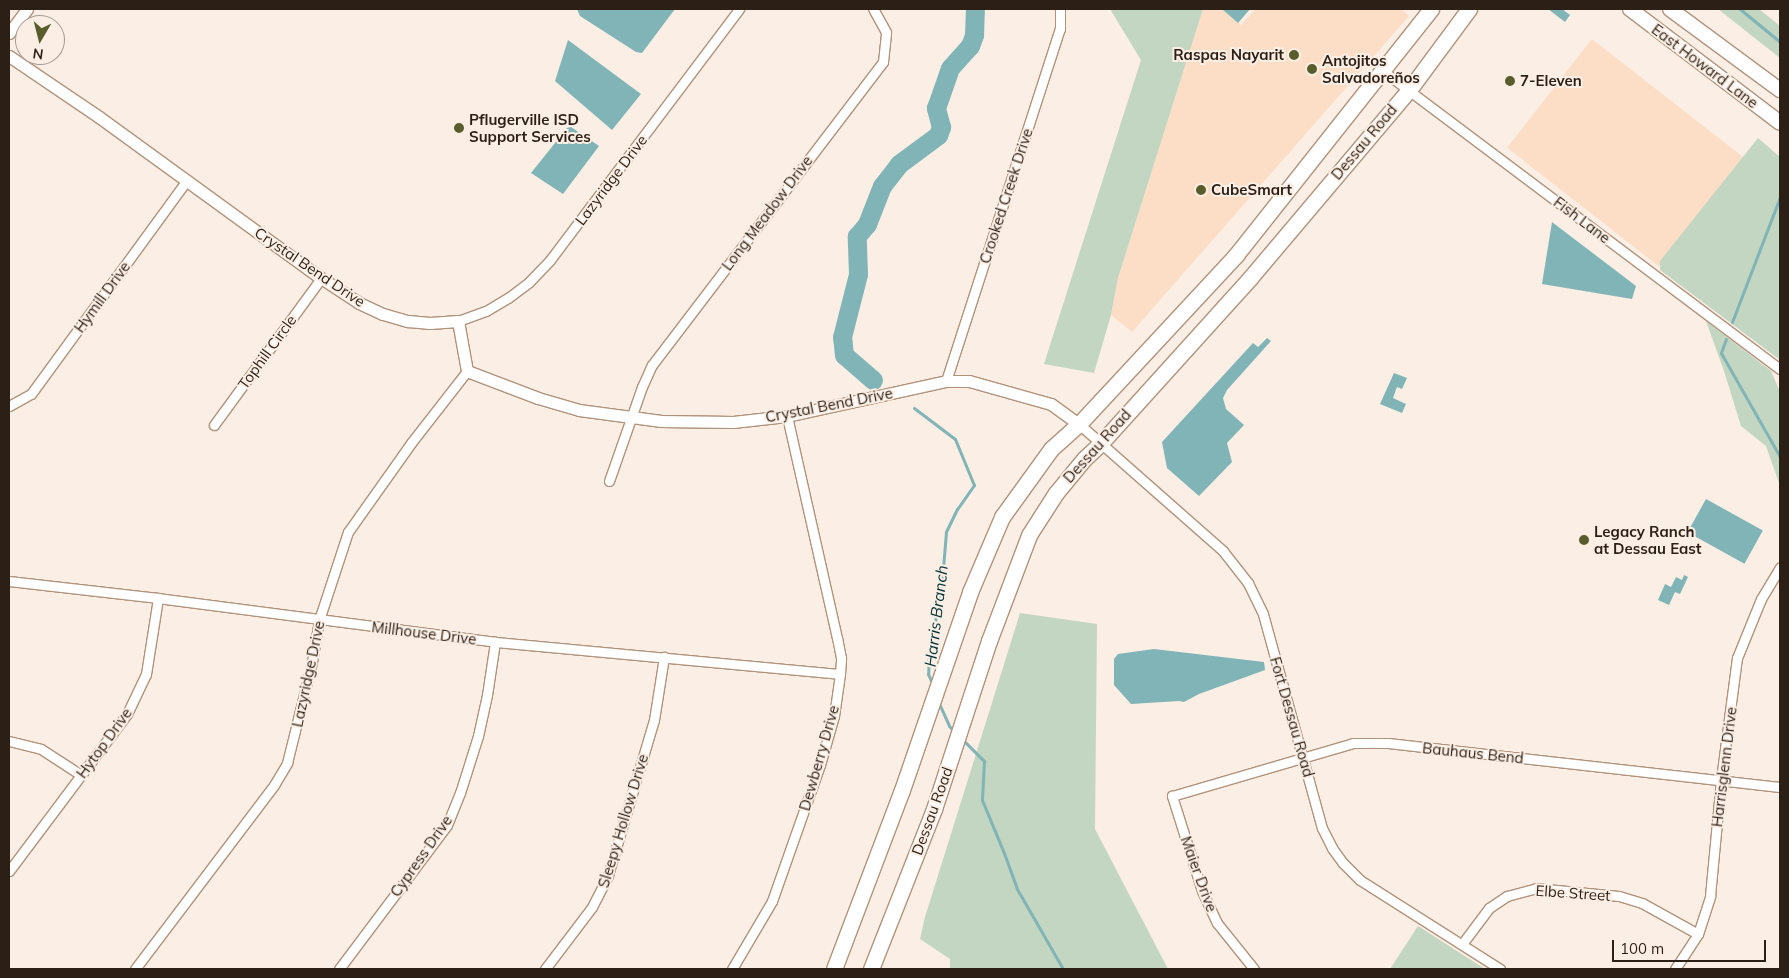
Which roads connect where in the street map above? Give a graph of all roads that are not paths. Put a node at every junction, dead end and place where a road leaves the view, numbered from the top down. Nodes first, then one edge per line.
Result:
1 (27, 9) edge
2 (739, 9) edge
3 (874, 9) edge
4 (1060, 9) edge
5 (1431, 9) edge
6 (1470, 9) edge
7 (1630, 9) edge
8 (1670, 9) edge
9 (9, 33) edge
10 (9, 56) edge
11 (1383, 71) junction
12 (1408, 90) junction
13 (1780, 90) edge
14 (1780, 123) edge
15 (187, 180) junction
16 (321, 278) junction
17 (458, 321) junction
18 (1780, 368) edge
19 (467, 371) junction
20 (946, 381) junction
21 (9, 406) edge
22 (787, 416) junction
23 (632, 417) junction
24 (1079, 424) junction
25 (214, 425) dead end
26 (1101, 442) junction
27 (609, 481) dead end
28 (1780, 567) edge
29 (9, 581) edge
30 (158, 598) junction
31 (319, 620) junction
32 (495, 642) junction
33 (664, 657) junction
34 (840, 674) junction
35 (9, 741) edge
36 (1304, 757) junction
37 (81, 774) junction
38 (1721, 780) junction
39 (1780, 787) edge
40 (1172, 796) joint
41 (9, 871) edge
42 (1698, 934) junction
43 (1462, 944) junction
44 (135, 969) edge
45 (339, 969) edge
46 (545, 969) edge
47 (732, 969) edge
48 (834, 969) edge
49 (871, 969) edge
50 (1254, 969) edge
51 (1500, 969) edge
52 (1675, 969) edge

1 - 9 street
2 - 17 street, Lazyridge Drive
3 - 23 street, Long Meadow Drive
4 - 20 street, Crooked Creek Drive
5 - 11 main road, Dessau Road
6 - 12 main road, Dessau Road
7 - 14 main road, East Howard Lane
8 - 13 main road, East Howard Lane
10 - 15 street, Crystal Bend Drive
11 - 12 street, Fish Lane
11 - 24 main road, Dessau Road
12 - 18 street, Fish Lane
12 - 26 main road, Dessau Road
15 - 16 street, Crystal Bend Drive
15 - 21 street, Hymill Drive
16 - 17 street, Crystal Bend Drive
16 - 25 street, Tophill Circle
17 - 19 street
19 - 23 street, Crystal Bend Drive
19 - 31 street, Lazyridge Drive
20 - 22 street, Crystal Bend Drive
20 - 24 street, Crystal Bend Drive
22 - 23 street, Crystal Bend Drive
22 - 34 street, Dewberry Drive
23 - 27 street, Long Meadow Drive
24 - 26 street, Fort Dessau Road
24 - 48 main road, Dessau Road
26 - 36 street, Fort Dessau Road
26 - 49 main road, Dessau Road
28 - 38 street, Harrisglenn Drive
29 - 30 street, Millhouse Drive
30 - 31 street, Millhouse Drive
30 - 37 street, Hytop Drive
31 - 32 street, Millhouse Drive
31 - 44 street, Lazyridge Drive
32 - 33 street, Millhouse Drive
32 - 45 street, Cypress Drive
33 - 34 street, Millhouse Drive
33 - 46 street, Sleepy Hollow Drive
34 - 47 street, Dewberry Drive
35 - 37 street
36 - 38 street, Bauhaus Bend
36 - 40 street, Bauhaus Bend
36 - 43 street, Fort Dessau Road
37 - 41 street, Hytop Drive
38 - 39 street, Bauhaus Bend
38 - 42 street, Harrisglenn Drive
40 - 50 street, Maier Drive
42 - 43 street, Elbe Street
42 - 52 street, Harrisglenn Drive
43 - 51 street, Fort Dessau Road

